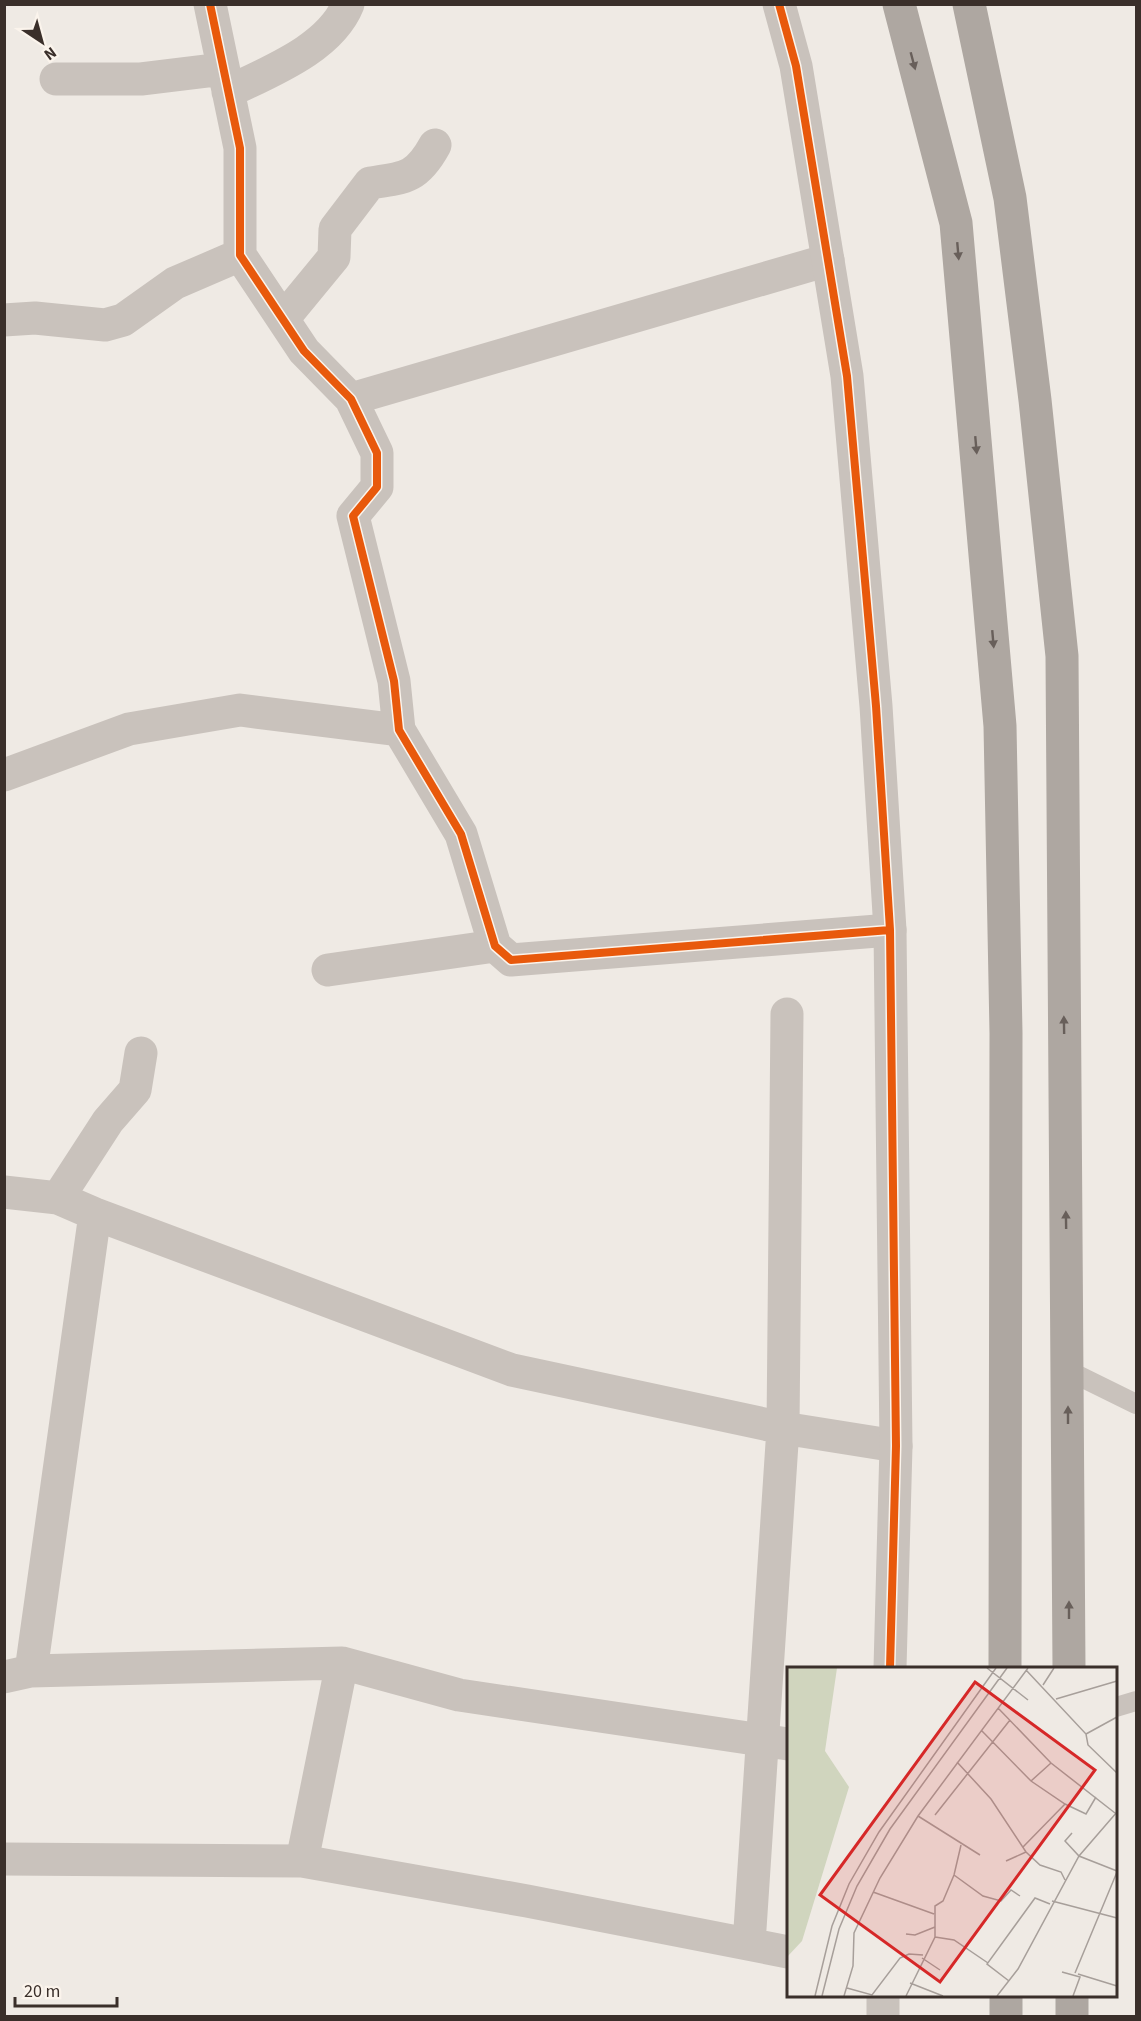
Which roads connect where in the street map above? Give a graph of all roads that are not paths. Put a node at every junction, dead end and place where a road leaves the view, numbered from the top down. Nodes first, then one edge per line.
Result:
1 (210, 4) edge
2 (348, 4) edge
3 (779, 4) edge
4 (899, 4) edge
5 (969, 4) edge
6 (56, 79) dead end
7 (225, 80) junction
8 (435, 145) dead end
9 (240, 255) junction
10 (828, 260) junction
11 (283, 319) junction
12 (4, 320) edge
13 (351, 399) junction
14 (399, 730) junction
15 (4, 775) edge
16 (890, 930) junction
17 (495, 946) junction
18 (328, 970) dead end
19 (787, 1014) dead end
20 (141, 1053) dead end
21 (4, 1192) edge
22 (58, 1198) junction
23 (94, 1214) junction
24 (1067, 1370) junction
25 (1137, 1404) edge
26 (783, 1428) junction
27 (896, 1446) junction
28 (342, 1663) junction
29 (890, 1667) edge
30 (1005, 1667) edge
31 (1069, 1667) edge
32 (18, 1674) edge
33 (1137, 1701) edge
34 (1117, 1707) edge
35 (776, 1742) edge
36 (4, 1859) edge
37 (302, 1861) junction
38 (749, 1944) junction
39 (787, 1952) edge
40 (883, 1997) edge
41 (1006, 1997) edge
42 (1071, 1997) edge
43 (883, 2016) edge
44 (1006, 2016) edge
45 (1072, 2016) edge

1 - 7 street
2 - 7 street
3 - 10 street
4 -> 30 main road
24 -> 5 main road
6 - 7 street
7 - 9 street
8 - 11 street
9 - 11 street
9 - 12 street
10 - 13 street
10 - 16 street
11 - 13 street
13 - 14 street
14 - 15 street
14 - 17 street
16 - 17 street
16 - 27 street
17 - 18 street
19 - 26 street
20 - 22 street
21 - 22 street
22 - 23 street
23 - 26 street
23 - 32 street
24 - 25 lane
31 -> 24 main road
26 - 27 street
26 - 35 street
27 - 29 street
28 - 32 street
28 - 35 street
28 - 37 street
33 - 34 lane
35 - 38 street
36 - 37 street
37 - 38 street
38 - 39 street
40 - 43 street
41 - 44 main road
42 - 45 main road

